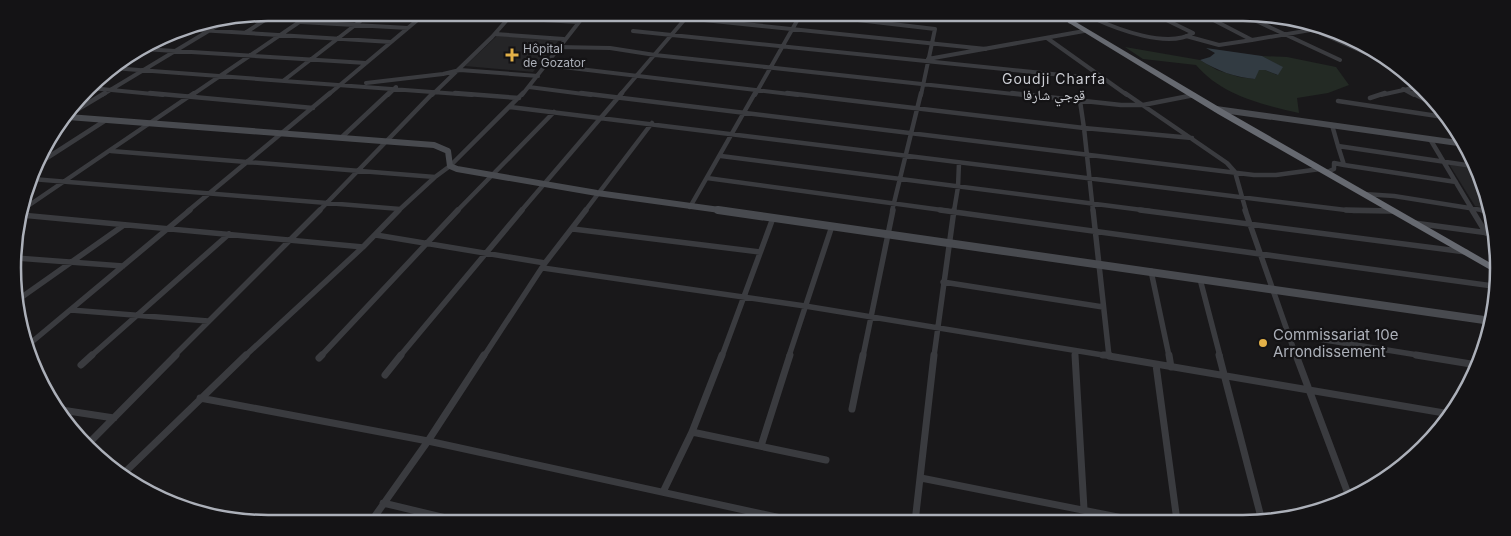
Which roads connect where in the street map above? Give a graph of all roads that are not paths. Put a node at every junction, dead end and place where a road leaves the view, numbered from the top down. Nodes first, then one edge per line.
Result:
1 (263, 21) edge
2 (361, 21) edge
3 (416, 21) edge
4 (507, 21) edge
5 (561, 21) edge
6 (683, 21) edge
7 (706, 21) edge
8 (796, 21) edge
9 (875, 21) edge
10 (1069, 21) edge
11 (1099, 21) edge
12 (1168, 21) edge
13 (1215, 21) edge
14 (301, 22) joint
15 (578, 22) joint
16 (1258, 22) edge
17 (357, 24) junction
18 (214, 28) edge
19 (408, 28) junction
20 (792, 29) junction
21 (1307, 30) edge
22 (201, 31) edge
23 (208, 31) junction
24 (1084, 31) junction
25 (633, 32) dead end
26 (245, 33) junction
27 (495, 34) junction
28 (1283, 34) junction
29 (279, 36) junction
30 (670, 36) junction
31 (1186, 36) junction
32 (1047, 38) junction
33 (336, 39) junction
34 (564, 39) junction
35 (1252, 40) junction
36 (391, 42) junction
37 (932, 43) junction
38 (783, 46) junction
39 (558, 47) junction
40 (986, 49) junction
41 (154, 50) edge
42 (176, 51) junction
43 (655, 55) junction
44 (250, 57) junction
45 (310, 60) junction
46 (928, 60) junction
47 (1340, 60) dead end
48 (366, 63) junction
49 (546, 65) junction
50 (770, 67) junction
51 (123, 69) edge
52 (143, 70) junction
53 (460, 70) junction
54 (538, 76) junction
55 (637, 76) junction
56 (219, 77) junction
57 (1104, 79) junction
58 (284, 81) junction
59 (923, 83) junction
60 (342, 85) junction
61 (396, 87) junction
62 (529, 87) junction
63 (1411, 88) edge
64 (99, 89) edge
65 (757, 89) junction
66 (1403, 89) junction
67 (111, 90) junction
68 (436, 91) junction
69 (1194, 95) junction
70 (618, 97) junction
71 (188, 98) junction
72 (519, 98) junction
73 (1370, 98) dead end
74 (1421, 98) edge
75 (1080, 101) junction
76 (1338, 101) dead end
77 (1143, 105) junction
78 (510, 107) junction
79 (313, 108) junction
80 (916, 108) junction
81 (1219, 110) junction
82 (78, 111) edge
83 (554, 112) junction
84 (744, 112) junction
85 (1436, 114) edge
86 (73, 116) edge
87 (601, 117) junction
88 (106, 120) junction
89 (151, 123) junction
90 (652, 123) junction
91 (1332, 126) junction
92 (1084, 128) junction
93 (912, 132) junction
94 (284, 133) junction
95 (732, 135) junction
96 (342, 137) junction
97 (1192, 138) junction
98 (1430, 139) junction
99 (387, 142) junction
100 (1456, 143) edge
101 (1338, 146) junction
102 (111, 151) junction
103 (1086, 154) junction
104 (721, 156) junction
105 (906, 156) junction
106 (48, 157) edge
107 (1443, 161) junction
108 (248, 162) junction
109 (960, 163) junction
110 (1344, 165) junction
111 (1467, 165) edge
112 (450, 166) junction
113 (1324, 170) junction
114 (358, 171) junction
115 (1235, 172) junction
116 (494, 174) junction
117 (435, 177) junction
118 (708, 178) junction
119 (899, 179) junction
120 (1089, 179) junction
121 (38, 180) edge
122 (63, 182) junction
123 (1456, 182) junction
124 (544, 184) junction
125 (958, 187) junction
126 (210, 194) junction
127 (597, 194) junction
128 (1363, 194) junction
129 (1242, 197) junction
130 (329, 203) junction
131 (896, 204) junction
132 (1091, 204) junction
133 (30, 205) edge
134 (690, 206) junction
135 (1471, 208) junction
136 (400, 209) junction
137 (1482, 209) edge
138 (1393, 211) junction
139 (954, 212) junction
140 (27, 216) edge
141 (773, 218) junction
142 (1414, 223) junction
143 (124, 225) junction
144 (1251, 225) junction
145 (832, 226) junction
146 (168, 228) junction
147 (573, 229) junction
148 (1095, 231) junction
149 (1486, 233) joint
150 (229, 234) junction
151 (376, 235) junction
152 (889, 235) junction
153 (290, 240) junction
154 (426, 243) junction
155 (948, 243) junction
156 (363, 246) junction
157 (760, 252) junction
158 (1466, 252) junction
159 (485, 253) junction
160 (1261, 254) junction
161 (22, 258) edge
162 (69, 262) junction
163 (1099, 264) junction
164 (1490, 265) edge
165 (123, 266) junction
166 (544, 266) junction
167 (1151, 271) junction
168 (1200, 279) junction
169 (943, 282) junction
170 (1489, 285) edge
171 (1274, 290) junction
172 (23, 296) edge
173 (745, 297) junction
174 (805, 306) junction
175 (1103, 307) junction
176 (71, 310) junction
177 (137, 315) junction
178 (871, 317) junction
179 (1484, 320) edge
180 (208, 322) junction
181 (937, 328) junction
182 (1288, 334) junction
183 (33, 341) edge
184 (1075, 351) junction
185 (1109, 356) junction
186 (319, 358) dead end
187 (1470, 364) edge
188 (81, 365) dead end
189 (1156, 365) junction
190 (1172, 368) junction
191 (385, 375) dead end
192 (1225, 376) junction
193 (1308, 390) junction
194 (200, 398) junction
195 (852, 409) dead end
196 (67, 411) edge
197 (1443, 413) edge
198 (114, 418) junction
199 (692, 432) junction
200 (92, 440) edge
201 (428, 441) junction
202 (761, 446) junction
203 (826, 460) dead end
204 (127, 470) edge
205 (921, 478) junction
206 (1348, 491) edge
207 (663, 492) junction
208 (383, 503) junction
209 (1084, 509) junction
210 (1260, 514) edge
211 (375, 515) edge
212 (433, 515) edge
213 (767, 515) edge
214 (916, 515) edge
215 (1111, 515) edge
216 (1176, 515) edge

1 - 26 street
2 - 17 street
3 - 19 street
4 - 27 street
5 - 15 street
6 - 30 street
7 - 20 street
8 - 20 street
9 - 37 street
10 - 24 highway
11 - 31 street
12 - 31 street
13 - 35 street
14 - 17 street
14 - 29 street
15 - 34 street
16 - 28 street
17 - 19 street
17 - 33 street
18 - 23 street
19 - 36 street
20 - 37 street
20 - 38 street
21 - 28 street
22 - 23 street
23 - 26 street
23 - 42 street
24 - 32 street
24 - 69 highway
25 - 30 street
26 - 29 street
27 - 34 street
27 - 53 street
28 - 35 street
28 - 47 street
29 - 33 street
29 - 44 street
30 - 38 street
30 - 43 street
31 - 35 street
32 - 40 street
32 - 57 street
33 - 36 street
33 - 45 street
34 - 39 street
36 - 48 street
37 - 40 street
37 - 46 street
38 - 46 street
38 - 50 street
39 - 43 street
39 - 49 street
40 - 46 street
41 - 42 street
42 - 44 street
42 - 52 street
43 - 50 street
43 - 55 street
44 - 45 street
44 - 56 street
45 - 48 street
45 - 58 street
46 - 57 street
46 - 59 street
48 - 60 street
49 - 54 street
49 - 55 street
50 - 59 street
50 - 65 street
51 - 52 street
52 - 56 street
52 - 67 street
53 - 54 street
53 - 60 street
53 - 68 street
54 - 62 street
55 - 65 street
55 - 70 street
56 - 58 street
56 - 71 street
57 - 77 street
58 - 60 street
59 - 75 street
59 - 80 street
60 - 61 street
60 - 79 street
61 - 68 street
61 - 96 street
62 - 70 street
62 - 72 street
63 - 66 street
64 - 67 street
65 - 80 street
65 - 84 street
66 - 73 street
66 - 74 street
67 - 71 street
67 - 82 street
68 - 72 street
68 - 99 street
69 - 77 street
69 - 81 highway
70 - 84 street
70 - 87 street
71 - 79 street
71 - 89 street
72 - 78 street
75 - 77 street
75 - 92 street
76 - 85 street
77 - 97 street
78 - 83 street
78 - 112 street
79 - 94 street
80 - 92 street
80 - 93 street
81 - 91 street
81 - 113 highway
83 - 87 street
83 - 116 street
84 - 93 street
84 - 95 street
86 - 88 street
87 - 90 street
87 - 124 street
88 - 89 street
88 - 106 street
89 - 94 street
89 - 102 street
90 - 95 street
90 - 127 street
91 - 98 street
91 - 101 street
92 - 97 street
92 - 103 street
93 - 103 street
93 - 105 street
94 - 96 street
94 - 108 street
95 - 104 street
95 - 105 street
96 - 99 street
97 - 115 street
98 - 100 street
98 - 107 street
99 - 112 street
99 - 114 street
101 - 107 street
101 - 110 street
102 - 108 street
102 - 122 street
103 - 115 street
103 - 120 street
104 - 118 street
104 - 119 street
105 - 109 street
105 - 119 street
107 - 111 street
107 - 123 street
108 - 114 street
108 - 126 street
109 - 120 street
109 - 125 street
110 - 113 street
110 - 123 street
112 - 116 street
112 - 117 street
113 - 115 street
113 - 128 highway
114 - 117 street
114 - 130 street
115 - 129 street
116 - 124 street
116 - 154 street
117 - 136 street
118 - 131 street
118 - 134 street
119 - 125 street
119 - 131 street
120 - 129 street
120 - 132 street
121 - 122 street
122 - 126 street
122 - 133 street
123 - 135 street
124 - 127 street
124 - 159 street
125 - 132 street
125 - 139 street
126 - 130 street
126 - 146 street
127 - 134 street
127 - 147 street
128 - 135 street
128 - 138 highway
129 - 138 street
129 - 144 street
130 - 136 street
130 - 153 street
131 - 139 street
131 - 152 street
132 - 144 street
132 - 148 street
134 - 141 street
135 - 137 street
135 - 149 street
136 - 151 street
138 - 142 highway
139 - 148 street
139 - 155 street
140 - 143 street
141 - 145 street
141 - 157 street
142 - 149 street
142 - 158 highway
143 - 146 street
143 - 162 street
144 - 158 street
144 - 160 street
145 - 152 street
145 - 174 street
146 - 150 street
146 - 165 street
147 - 157 street
147 - 166 street
148 - 160 street
148 - 163 street
150 - 153 street
150 - 177 street
151 - 154 street
151 - 156 street
152 - 155 street
152 - 178 street
153 - 156 street
153 - 180 street
154 - 159 street
154 - 186 street
155 - 163 street
155 - 169 street
156 - 194 street
157 - 173 street
158 - 164 highway
159 - 166 street
159 - 191 street
160 - 170 street
160 - 171 street
161 - 162 street
162 - 165 street
162 - 172 street
163 - 167 street
163 - 175 street
165 - 176 street
166 - 173 street
166 - 201 street
167 - 168 street
167 - 190 street
168 - 171 street
168 - 192 street
169 - 175 street
169 - 181 street
171 - 179 street
171 - 182 street
173 - 174 street
173 - 199 street
174 - 178 street
174 - 202 street
175 - 185 street
176 - 177 street
176 - 183 street
177 - 180 street
177 - 188 street
178 - 181 street
178 - 195 street
180 - 198 street
181 - 184 street
181 - 205 street
182 - 187 street
182 - 193 street
184 - 185 street
184 - 209 street
185 - 189 street
189 - 190 street
189 - 216 street
190 - 192 street
192 - 193 street
192 - 210 street
193 - 197 street
193 - 206 street
194 - 201 street
194 - 204 street
196 - 198 street
198 - 200 street
199 - 202 street
199 - 207 street
201 - 207 street
201 - 208 street
202 - 203 street
205 - 209 street
205 - 214 street
207 - 213 street
208 - 211 street
208 - 212 street
209 - 215 street

